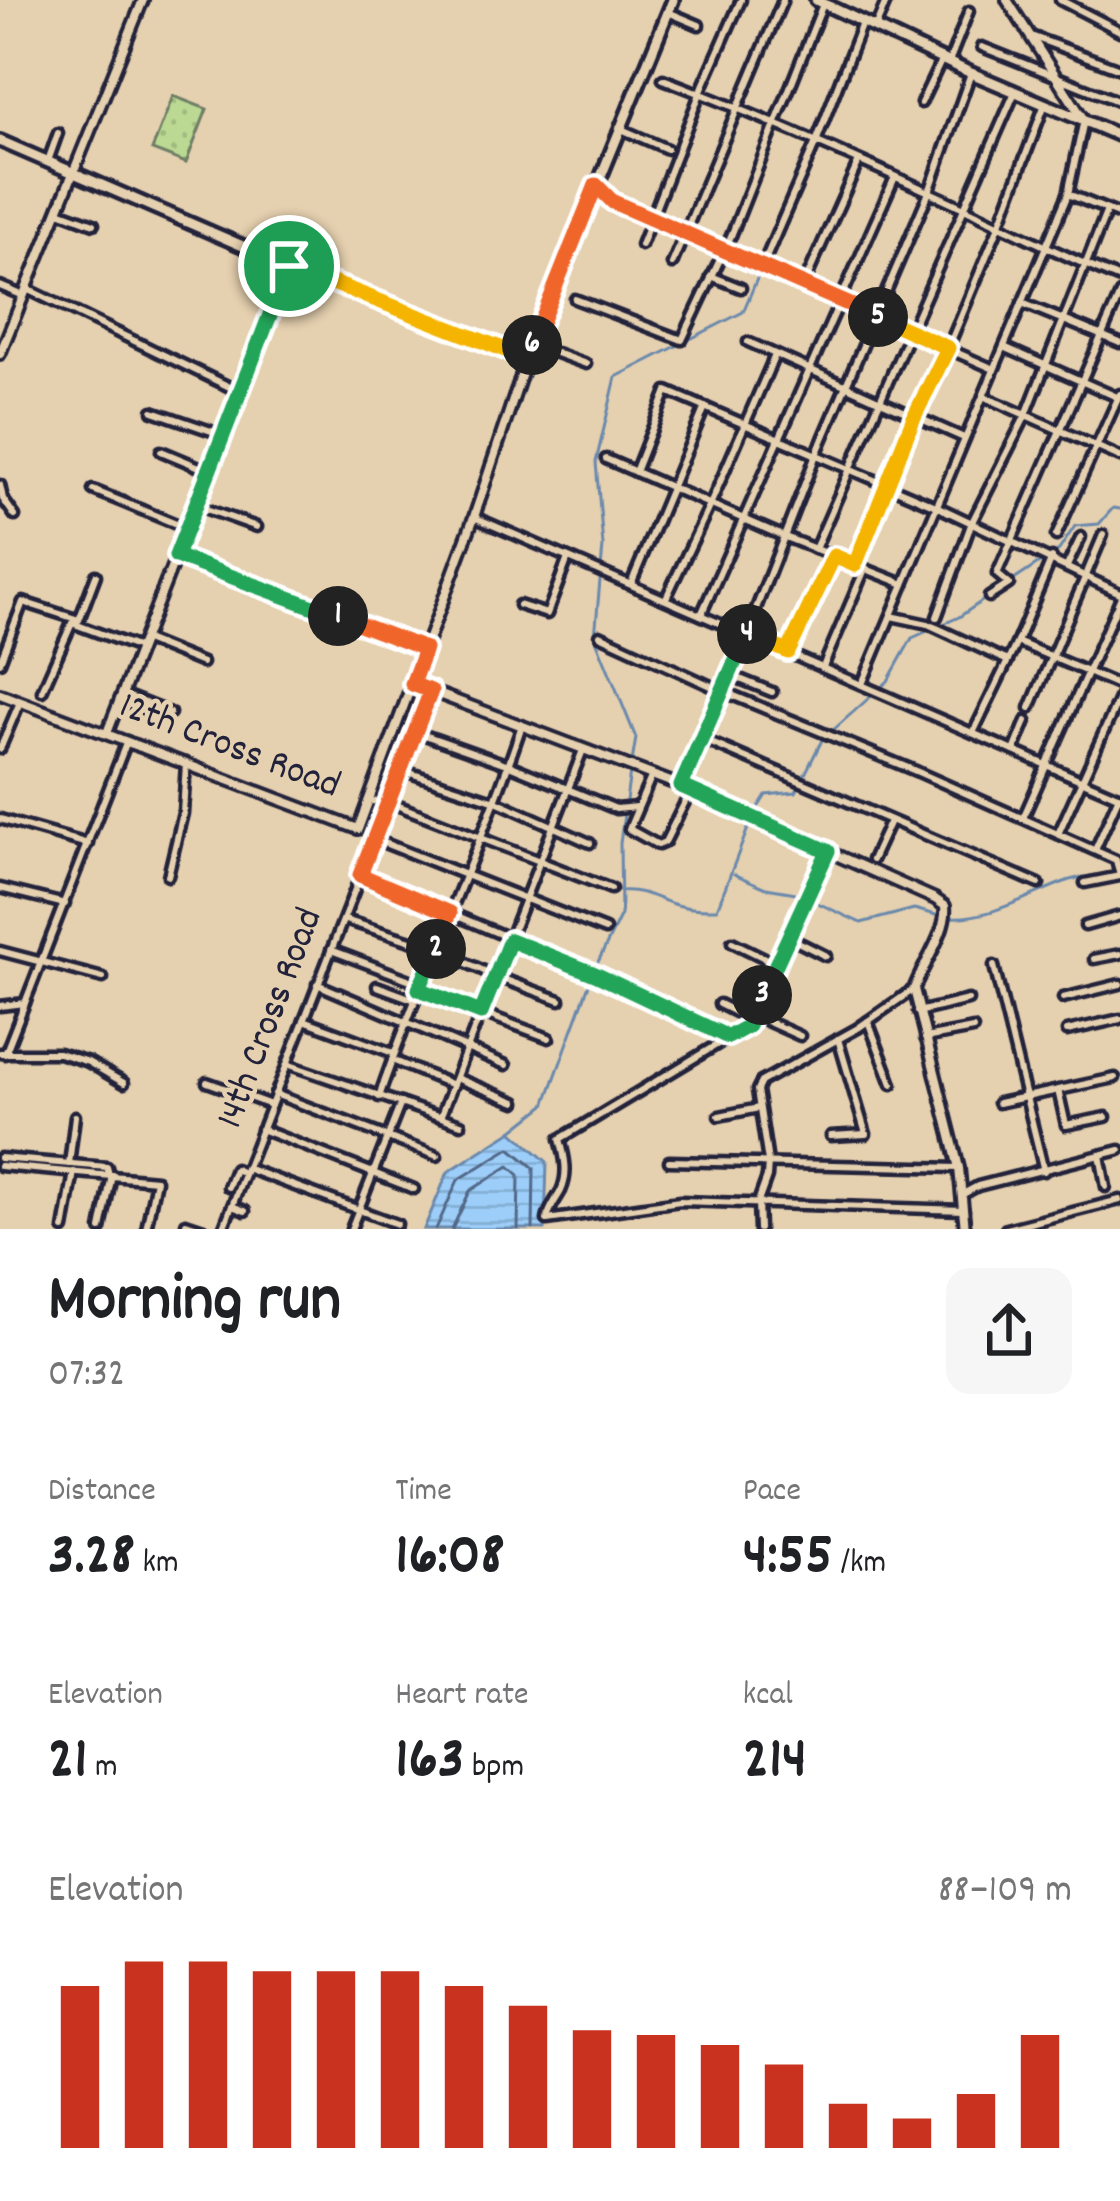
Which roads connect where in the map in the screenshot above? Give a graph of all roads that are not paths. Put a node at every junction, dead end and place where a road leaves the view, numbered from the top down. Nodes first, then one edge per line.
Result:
1 (143, 0) edge
2 (673, 0) edge
3 (741, 0) edge
4 (783, 0) edge
5 (851, 0) edge
6 (887, 0) edge
7 (1006, 0) edge
8 (1060, 0) edge
9 (819, 1) edge
10 (969, 11) dead end
11 (668, 12) junction
12 (845, 15) junction
13 (862, 22) junction
14 (699, 25) dead end
15 (875, 28) junction
16 (1120, 31) edge
17 (1030, 36) junction
18 (982, 47) dead end
19 (945, 61) junction
20 (1120, 68) edge
21 (971, 73) junction
22 (663, 79) dead end
23 (1058, 79) junction
24 (1015, 92) junction
25 (700, 94) junction
26 (1120, 102) edge
27 (921, 103) dead end
28 (1045, 104) junction
29 (737, 108) junction
30 (1084, 120) junction
31 (775, 125) junction
32 (620, 128) junction
33 (58, 133) dead end
34 (1120, 136) edge
35 (0, 141) edge
36 (816, 142) junction
37 (668, 149) dead end
38 (48, 161) junction
39 (859, 161) junction
40 (75, 172) junction
41 (895, 177) junction
42 (596, 185) junction
43 (929, 192) junction
44 (1068, 194) junction
45 (965, 209) junction
46 (1107, 210) junction
47 (59, 211) junction
48 (1120, 215) edge
49 (652, 219) junction
50 (94, 224) dead end
51 (999, 226) junction
52 (686, 234) junction
53 (641, 244) dead end
54 (1045, 249) junction
55 (723, 250) junction
56 (672, 264) dead end
57 (1084, 265) junction
58 (289, 266) junction
59 (762, 267) junction
60 (712, 276) junction
61 (1120, 279) edge
62 (803, 285) junction
63 (0, 286) edge
64 (741, 288) dead end
65 (25, 292) junction
66 (1120, 294) edge
67 (574, 299) dead end
68 (842, 302) junction
69 (1022, 303) junction
70 (877, 317) junction
71 (1064, 320) junction
72 (911, 332) junction
73 (1102, 335) junction
74 (748, 342) dead end
75 (1120, 343) edge
76 (1004, 347) junction
77 (948, 348) junction
78 (556, 353) dead end
79 (0, 354) edge
80 (775, 355) junction
81 (526, 358) junction
82 (586, 364) dead end
83 (1046, 366) junction
84 (994, 368) junction
85 (808, 369) junction
86 (1081, 381) junction
87 (845, 386) junction
88 (240, 392) junction
89 (983, 396) junction
90 (1119, 397) edge
91 (881, 401) junction
92 (705, 407) junction
93 (154, 411) dead end
94 (1026, 416) junction
95 (914, 417) junction
96 (745, 424) junction
97 (1059, 430) junction
98 (223, 435) junction
99 (778, 438) junction
100 (965, 438) junction
101 (1095, 446) junction
102 (161, 451) dead end
103 (816, 455) junction
104 (1120, 457) edge
105 (606, 459) dead end
106 (850, 469) junction
107 (208, 471) junction
108 (635, 472) junction
109 (886, 484) junction
110 (0, 485) edge
111 (671, 489) junction
112 (93, 490) dead end
113 (196, 505) junction
114 (710, 505) junction
115 (936, 506) junction
116 (15, 517) dead end
117 (474, 517) junction
118 (743, 519) junction
119 (972, 522) junction
120 (257, 527) dead end
121 (186, 528) junction
122 (1103, 535) dead end
123 (1056, 536) dead end
124 (784, 537) junction
125 (1081, 537) dead end
126 (1011, 540) junction
127 (815, 549) junction
128 (176, 556) junction
129 (834, 556) junction
130 (568, 557) junction
131 (1052, 558) junction
132 (855, 565) junction
133 (1067, 566) junction
134 (865, 568) junction
135 (96, 575) dead end
136 (1086, 575) junction
137 (631, 584) junction
138 (904, 584) junction
139 (1120, 596) edge
140 (989, 597) dead end
141 (665, 599) junction
142 (518, 604) dead end
143 (701, 614) junction
144 (891, 616) junction
145 (938, 617) dead end
146 (600, 634) dead end
147 (746, 634) junction
148 (1017, 643) junction
149 (141, 644) junction
150 (425, 649) junction
151 (788, 652) junction
152 (1051, 657) junction
153 (1008, 661) junction
154 (0, 662) edge
155 (202, 663) dead end
156 (823, 667) junction
157 (1089, 673) junction
158 (730, 675) junction
159 (412, 684) junction
160 (862, 684) junction
161 (1120, 686) edge
162 (431, 691) junction
163 (43, 692) dead end
164 (722, 692) junction
165 (772, 692) dead end
166 (0, 694) edge
167 (1120, 696) edge
168 (120, 698) junction
169 (20, 702) junction
170 (1030, 708) dead end
171 (170, 713) dead end
172 (161, 716) dead end
173 (1026, 721) dead end
174 (522, 725) junction
175 (416, 732) junction
176 (106, 733) junction
177 (973, 733) junction
178 (702, 740) junction
179 (127, 741) junction
180 (0, 749) edge
181 (583, 750) junction
182 (1014, 751) junction
183 (186, 763) junction
184 (509, 765) junction
185 (1045, 765) junction
186 (401, 770) junction
187 (652, 775) junction
188 (1082, 782) junction
189 (686, 788) junction
190 (568, 789) junction
191 (1119, 796) edge
192 (369, 800) junction
193 (496, 801) junction
194 (388, 802) junction
195 (637, 807) junction
196 (1023, 818) junction
197 (0, 819) edge
198 (890, 821) junction
199 (554, 826) junction
200 (1058, 833) junction
201 (374, 839) junction
202 (481, 839) junction
203 (590, 843) dead end
204 (88, 844) junction
205 (1095, 850) junction
206 (828, 851) junction
207 (872, 860) dead end
208 (539, 861) junction
209 (360, 875) junction
210 (466, 875) junction
211 (168, 876) dead end
212 (1120, 876) edge
213 (1084, 883) dead end
214 (1039, 884) dead end
215 (0, 888) edge
216 (611, 889) dead end
217 (525, 898) junction
218 (64, 904) junction
219 (450, 913) junction
220 (1120, 916) edge
221 (343, 919) junction
222 (1085, 926) dead end
223 (605, 931) dead end
224 (788, 938) junction
225 (510, 940) junction
226 (732, 942) dead end
227 (436, 949) junction
228 (331, 950) junction
229 (0, 952) edge
230 (1120, 954) edge
231 (826, 956) dead end
232 (1094, 959) dead end
233 (40, 962) junction
234 (776, 964) junction
235 (994, 966) dead end
236 (495, 976) junction
237 (103, 978) dead end
238 (316, 984) junction
239 (1120, 984) edge
240 (376, 986) dead end
241 (420, 987) junction
242 (914, 989) junction
243 (1064, 998) dead end
244 (415, 1000) junction
245 (560, 1000) dead end
246 (968, 1000) dead end
247 (25, 1003) junction
248 (719, 1004) dead end
249 (0, 1006) edge
250 (919, 1012) junction
251 (481, 1013) junction
252 (752, 1017) junction
253 (1120, 1019) edge
254 (304, 1020) junction
255 (868, 1021) junction
256 (405, 1022) junction
257 (973, 1028) dead end
258 (1066, 1031) dead end
259 (800, 1036) dead end
260 (728, 1037) junction
261 (925, 1038) junction
262 (549, 1039) dead end
263 (838, 1040) junction
264 (467, 1048) junction
265 (2, 1054) edge
266 (393, 1056) junction
267 (287, 1064) junction
268 (506, 1065) dead end
269 (1115, 1078) dead end
270 (207, 1082) dead end
271 (454, 1082) junction
272 (124, 1083) dead end
273 (892, 1084) dead end
274 (1058, 1090) junction
275 (275, 1094) junction
276 (380, 1097) junction
277 (1027, 1097) junction
278 (516, 1102) dead end
279 (401, 1103) junction
280 (998, 1103) dead end
281 (271, 1105) junction
282 (759, 1108) junction
283 (441, 1115) junction
284 (719, 1116) dead end
285 (75, 1117) dead end
286 (1106, 1117) dead end
287 (461, 1124) dead end
288 (261, 1130) junction
289 (388, 1136) junction
290 (831, 1136) dead end
291 (1120, 1150) edge
292 (1100, 1155) junction
293 (437, 1156) dead end
294 (669, 1161) dead end
295 (0, 1162) edge
296 (768, 1162) junction
297 (72, 1168) junction
298 (959, 1168) junction
299 (245, 1171) junction
300 (373, 1172) junction
301 (1044, 1172) junction
302 (110, 1175) junction
303 (228, 1187) dead end
304 (1106, 1187) dead end
305 (414, 1189) dead end
306 (963, 1194) junction
307 (1120, 1200) edge
308 (758, 1202) junction
309 (232, 1206) junction
310 (964, 1210) junction
311 (245, 1211) dead end
312 (358, 1211) junction
313 (186, 1223) dead end
314 (397, 1224) dead end
315 (547, 1224) edge
316 (64, 1229) edge
317 (101, 1229) edge
318 (146, 1229) edge
319 (204, 1229) edge
320 (223, 1229) edge
321 (351, 1229) edge
322 (758, 1229) edge
323 (965, 1229) edge
324 (1006, 1229) edge

1 - 40 street
2 - 11 main road
3 - 25 street
4 - 29 street
5 - 12 street
6 - 15 street
7 - 17 street
8 - 16 street
9 - 12 main road
9 - 31 street
10 - 19 street
11 - 14 street
11 - 32 main road
12 - 13 main road
13 - 15 main road
13 - 36 street
15 - 19 main road
17 - 20 street
17 - 23 street
18 - 23 street
19 - 21 main road
19 - 27 street
21 - 24 main road
21 - 43 street
22 - 25 street
23 - 26 street
23 - 30 street
24 - 28 main road
24 - 45 street
25 - 29 street
25 - 49 street
28 - 30 main road
28 - 51 street
29 - 31 street
29 - 52 street
30 - 34 main road
30 - 44 street
31 - 36 street
31 - 55 street
32 - 37 street
32 - 42 main road
33 - 38 street
35 - 38 main road
36 - 39 street
36 - 59 street
38 - 40 main road
39 - 41 street
39 - 62 street
40 - 47 street
40 - 58 main road
41 - 43 street
41 - 68 street
42 - 49 street
42 - 81 main road
43 - 45 street
43 - 70 street
44 - 46 street
44 - 54 street
45 - 51 street
45 - 72 street
46 - 48 street
46 - 57 street
47 - 50 street
47 - 65 street
49 - 52 street
49 - 53 street
51 - 54 street
51 - 77 street
52 - 55 street
52 - 56 street
54 - 57 street
54 - 69 street
55 - 59 street
55 - 60 street
57 - 61 street
57 - 71 street
58 - 81 main road
58 - 88 street
59 - 62 street
60 - 64 street
60 - 67 street
62 - 68 street
63 - 65 street
65 - 79 street
65 - 88 street
66 - 73 street
68 - 70 street
68 - 85 street
69 - 71 street
69 - 76 street
70 - 72 street
70 - 87 street
71 - 73 street
71 - 83 street
72 - 77 street
72 - 91 street
73 - 75 street
73 - 86 street
74 - 80 street
76 - 83 street
76 - 84 street
77 - 84 street
77 - 95 street
78 - 82 street
80 - 85 street
80 - 96 street
81 - 117 street
83 - 86 street
83 - 94 street
84 - 89 street
85 - 87 street
85 - 99 street
86 - 90 street
86 - 97 street
87 - 91 street
87 - 103 street
88 - 98 street
89 - 94 street
89 - 100 street
90 - 101 street
91 - 95 street
91 - 106 street
92 - 96 street
92 - 108 street
92 - 111 street
93 - 98 street
94 - 97 street
94 - 119 street
95 - 100 street
95 - 109 street
96 - 99 street
96 - 114 street
97 - 101 street
97 - 126 street
98 - 107 street
99 - 103 street
99 - 118 street
100 - 115 street
101 - 104 street
101 - 123 street
102 - 107 street
103 - 106 street
103 - 124 street
105 - 108 street
106 - 109 street
106 - 127 street
107 - 113 street
108 - 111 street
109 - 115 street
109 - 132 street
110 - 116 street
111 - 114 street
111 - 137 street
112 - 121 street
113 - 120 street
113 - 121 street
114 - 118 street
114 - 141 street
115 - 119 street
115 - 138 street
117 - 130 street
117 - 150 street
118 - 124 street
118 - 143 street
119 - 126 street
119 - 145 street
121 - 128 street
122 - 136 street
124 - 127 street
124 - 147 street
125 - 133 street
126 - 131 street
126 - 140 street
127 - 129 street
128 - 149 street
128 - 150 street
129 - 132 street
129 - 151 street
130 - 137 street
130 - 142 street
131 - 133 street
131 - 148 street
132 - 134 street
133 - 136 street
134 - 138 street
134 - 156 street
135 - 154 street
136 - 139 street
136 - 152 street
137 - 141 street
138 - 144 street
139 - 157 street
141 - 143 street
143 - 147 street
144 - 153 street
144 - 160 street
146 - 164 street
147 - 151 street
147 - 158 street
148 - 152 street
148 - 153 street
149 - 155 street
149 - 163 street
149 - 168 street
150 - 159 street
151 - 156 street
152 - 157 street
152 - 170 street
153 - 177 street
156 - 160 street
157 - 161 street
157 - 185 street
158 - 164 street
158 - 165 street
159 - 162 street
159 - 192 street, 12th Cross Road
160 - 177 street
162 - 174 street
162 - 175 street, 14th Cross Road
164 - 178 street
164 - 196 street
166 - 169 street, 12th Cross Road
167 - 188 street
168 - 171 street
168 - 172 street
168 - 176 street
169 - 176 street, 12th Cross Road
169 - 180 street
173 - 182 street
174 - 181 street
174 - 184 street
175 - 184 street
175 - 186 street, 14th Cross Road
176 - 179 street, 12th Cross Road
177 - 182 street
178 - 189 street
178 - 198 street
179 - 183 street, 12th Cross Road
179 - 204 street
181 - 187 street
181 - 190 street
182 - 185 street
183 - 192 street, 12th Cross Road
183 - 211 street
184 - 190 street
184 - 193 street
185 - 188 street
185 - 196 street
186 - 193 street
186 - 194 street, 14th Cross Road
187 - 189 street
187 - 195 street
188 - 191 street
188 - 200 street
189 - 195 street
189 - 206 street
190 - 195 street
190 - 199 street
191 - 205 street
192 - 194 street
193 - 199 street
193 - 202 street
194 - 201 street, 14th Cross Road
194 - 202 street
196 - 200 street
197 - 204 street
198 - 207 street
198 - 214 street
199 - 203 street
199 - 208 street
200 - 205 street
201 - 209 street, 14th Cross Road
201 - 210 street
202 - 208 street
202 - 210 street
204 - 218 street
205 - 212 street
206 - 224 street
206 - 242 street
208 - 216 street
208 - 217 street
209 - 219 street
209 - 221 street, 14th Cross Road
210 - 217 street
210 - 219 street
212 - 213 street
215 - 218 street
217 - 223 street
217 - 225 street
218 - 233 street
219 - 225 street
219 - 227 street
220 - 222 street
221 - 227 street
221 - 228 street, 14th Cross Road
224 - 231 street
224 - 234 street
225 - 236 street
225 - 260 street
226 - 234 street
227 - 236 street
227 - 241 street
228 - 238 street, 14th Cross Road
228 - 241 street
229 - 233 street
230 - 232 street
233 - 237 street
233 - 247 street
234 - 252 street
235 - 277 street
236 - 245 street
236 - 251 street
238 - 254 street, 14th Cross Road
238 - 256 street
239 - 243 street
240 - 244 street
241 - 244 street
241 - 251 street
242 - 250 street
242 - 255 street
244 - 256 street
246 - 250 street
247 - 249 street
247 - 265 street
248 - 252 street
250 - 261 street
251 - 262 street
251 - 264 street
252 - 259 street
252 - 260 street
253 - 258 street
254 - 266 street
254 - 267 street, 14th Cross Road
255 - 263 street
255 - 273 street
256 - 264 street
256 - 266 street
257 - 261 street
260 - 315 street
261 - 298 street
263 - 282 street
263 - 290 street
264 - 268 street
264 - 271 street
265 - 272 street
266 - 271 street
266 - 276 street
267 - 275 street, 14th Cross Road
267 - 276 street
269 - 274 street
270 - 281 street
271 - 278 street
271 - 283 street
274 - 277 street
274 - 286 street
275 - 281 street, 14th Cross Road
275 - 289 street
276 - 279 street
277 - 280 street
277 - 301 street
279 - 283 street
279 - 289 street
281 - 288 street, 14th Cross Road
282 - 284 street
282 - 296 street
283 - 287 street
285 - 297 street
288 - 299 street, 14th Cross Road
288 - 300 street
289 - 293 street
289 - 300 street
291 - 292 street
292 - 301 street
292 - 304 street
294 - 296 street
295 - 297 street
296 - 298 street
296 - 308 street
297 - 302 street
297 - 316 street
298 - 306 street
299 - 303 street
299 - 309 street, 14th Cross Road
299 - 312 street
300 - 305 street
300 - 312 street
301 - 306 street
302 - 317 street
302 - 318 street
306 - 310 street
307 - 324 street
308 - 310 street
308 - 315 street
308 - 322 street
309 - 311 street
309 - 320 street, 14th Cross Road
310 - 323 street
312 - 314 street
312 - 321 street
313 - 319 street

